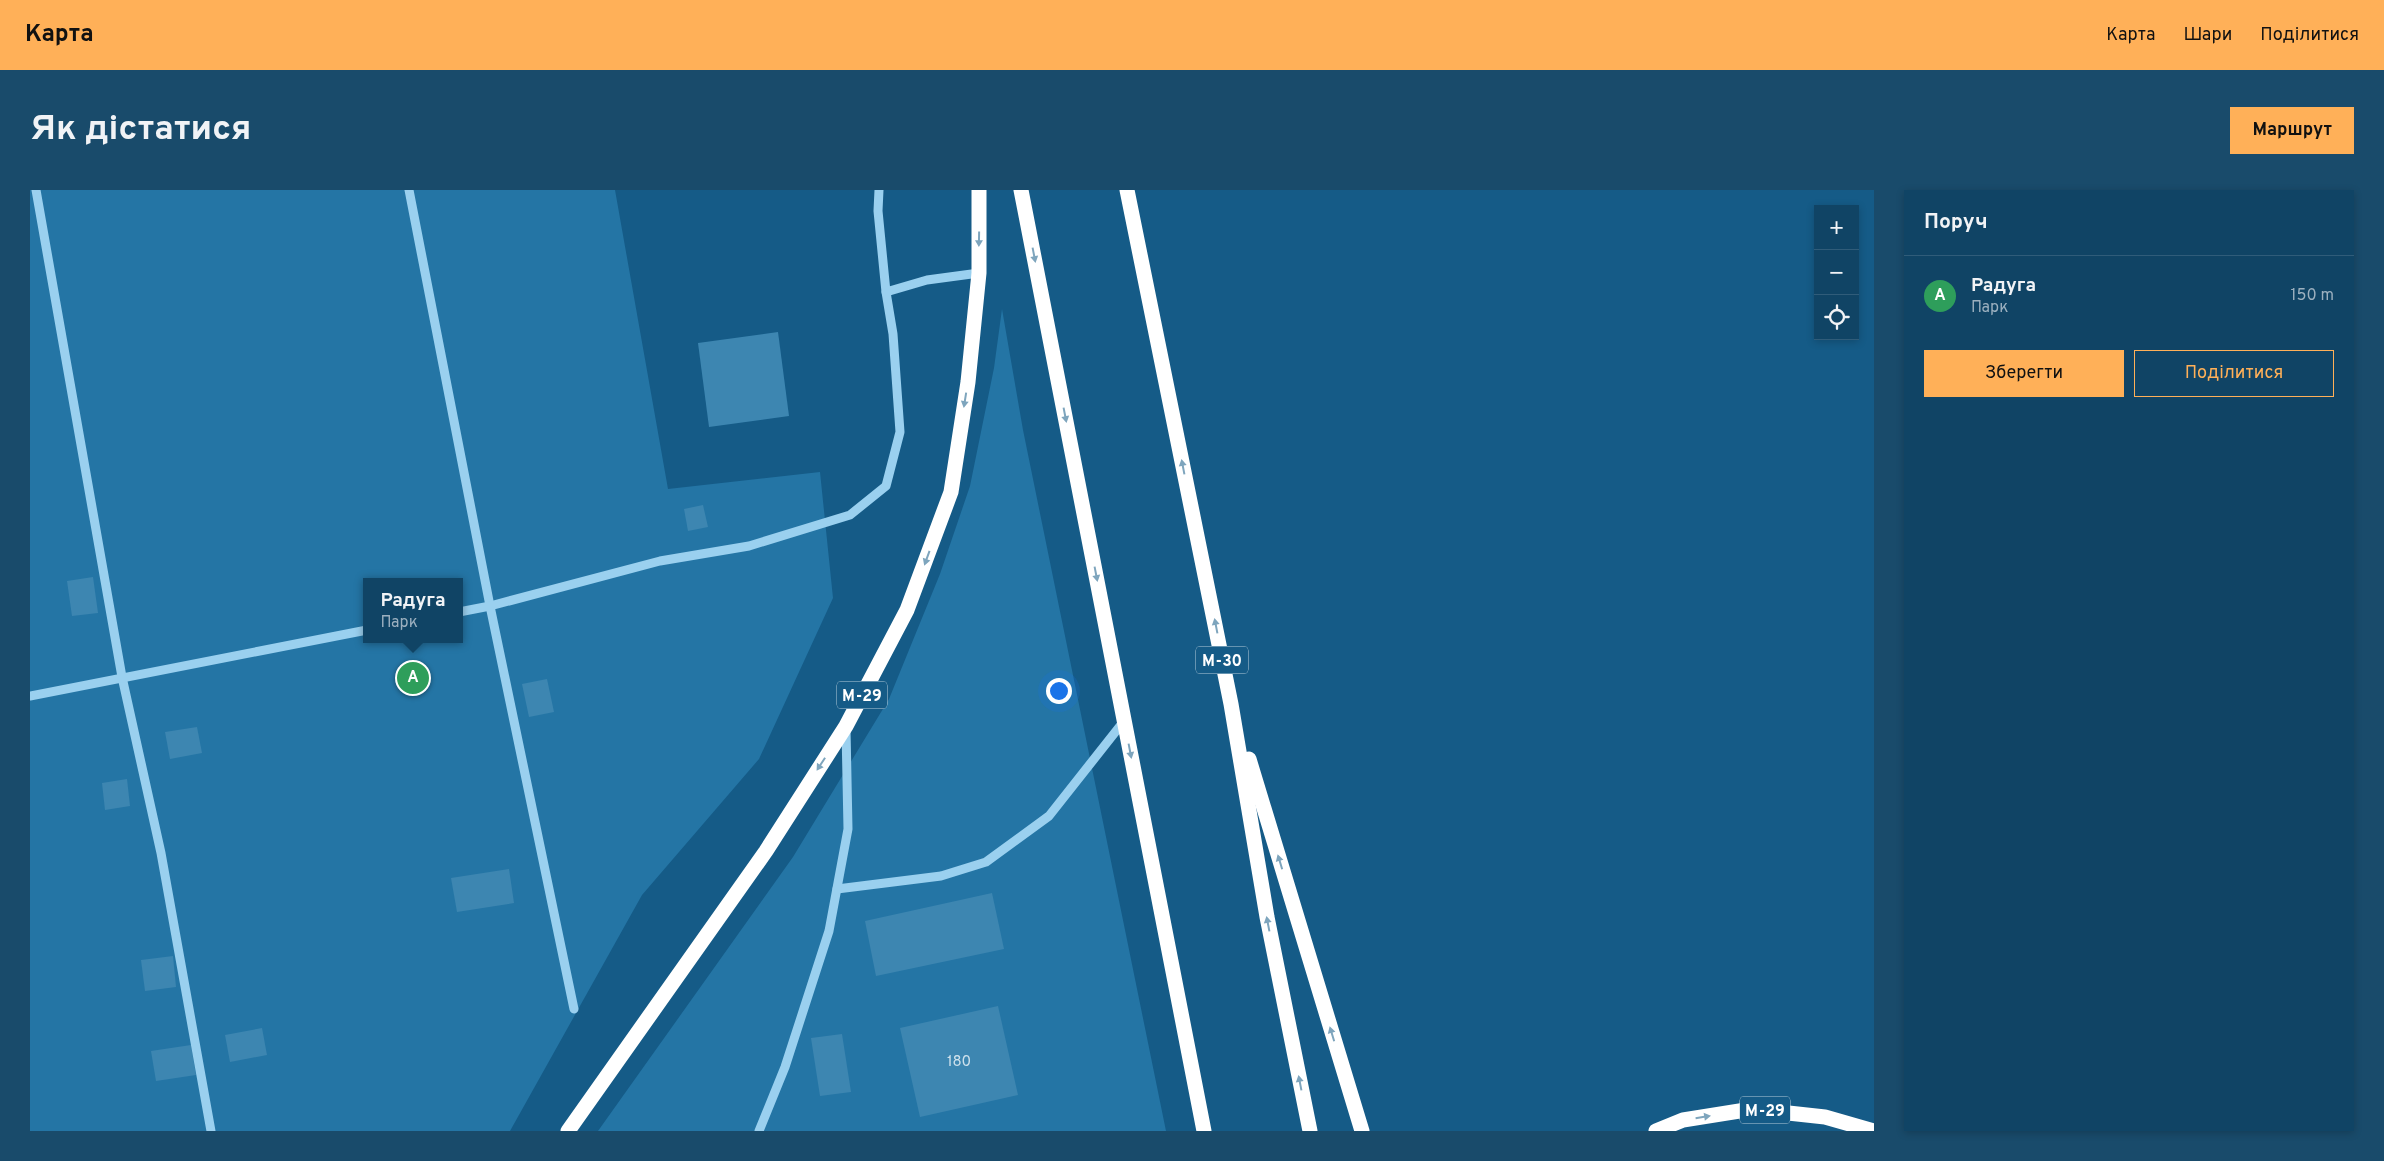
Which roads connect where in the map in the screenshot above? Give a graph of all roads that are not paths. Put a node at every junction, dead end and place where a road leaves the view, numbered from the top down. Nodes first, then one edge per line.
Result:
1 (36, 190) edge
2 (409, 190) edge
3 (879, 190) edge
4 (979, 190) edge
5 (1021, 190) edge
6 (1127, 190) edge
7 (979, 273) junction
8 (886, 292) junction
9 (490, 606) junction
10 (463, 611) edge
11 (363, 631) edge
12 (122, 677) junction
13 (30, 696) edge
14 (1231, 704) junction
15 (1124, 721) junction
16 (846, 726) junction
17 (837, 889) junction
18 (574, 1009) dead end
19 (211, 1131) edge
20 (568, 1131) edge
21 (759, 1131) edge
22 (1204, 1131) edge
23 (1310, 1131) edge
24 (1362, 1131) edge
25 (1656, 1131) edge
26 (1874, 1131) edge

1 - 12 lane
2 - 9 lane
3 - 8 lane
4 -> 7 highway, М-29
5 -> 15 highway
14 -> 6 highway, М-30
7 - 8 lane
7 -> 16 highway, М-29
8 - 9 lane
9 - 10 lane
9 - 18 lane
11 - 12 lane
12 - 13 lane
12 - 19 lane
23 -> 14 highway, М-30
24 -> 14 highway
15 - 17 lane
15 -> 22 highway
16 - 17 lane
16 -> 20 highway, М-29
17 - 21 lane
25 -> 26 highway, М-29

